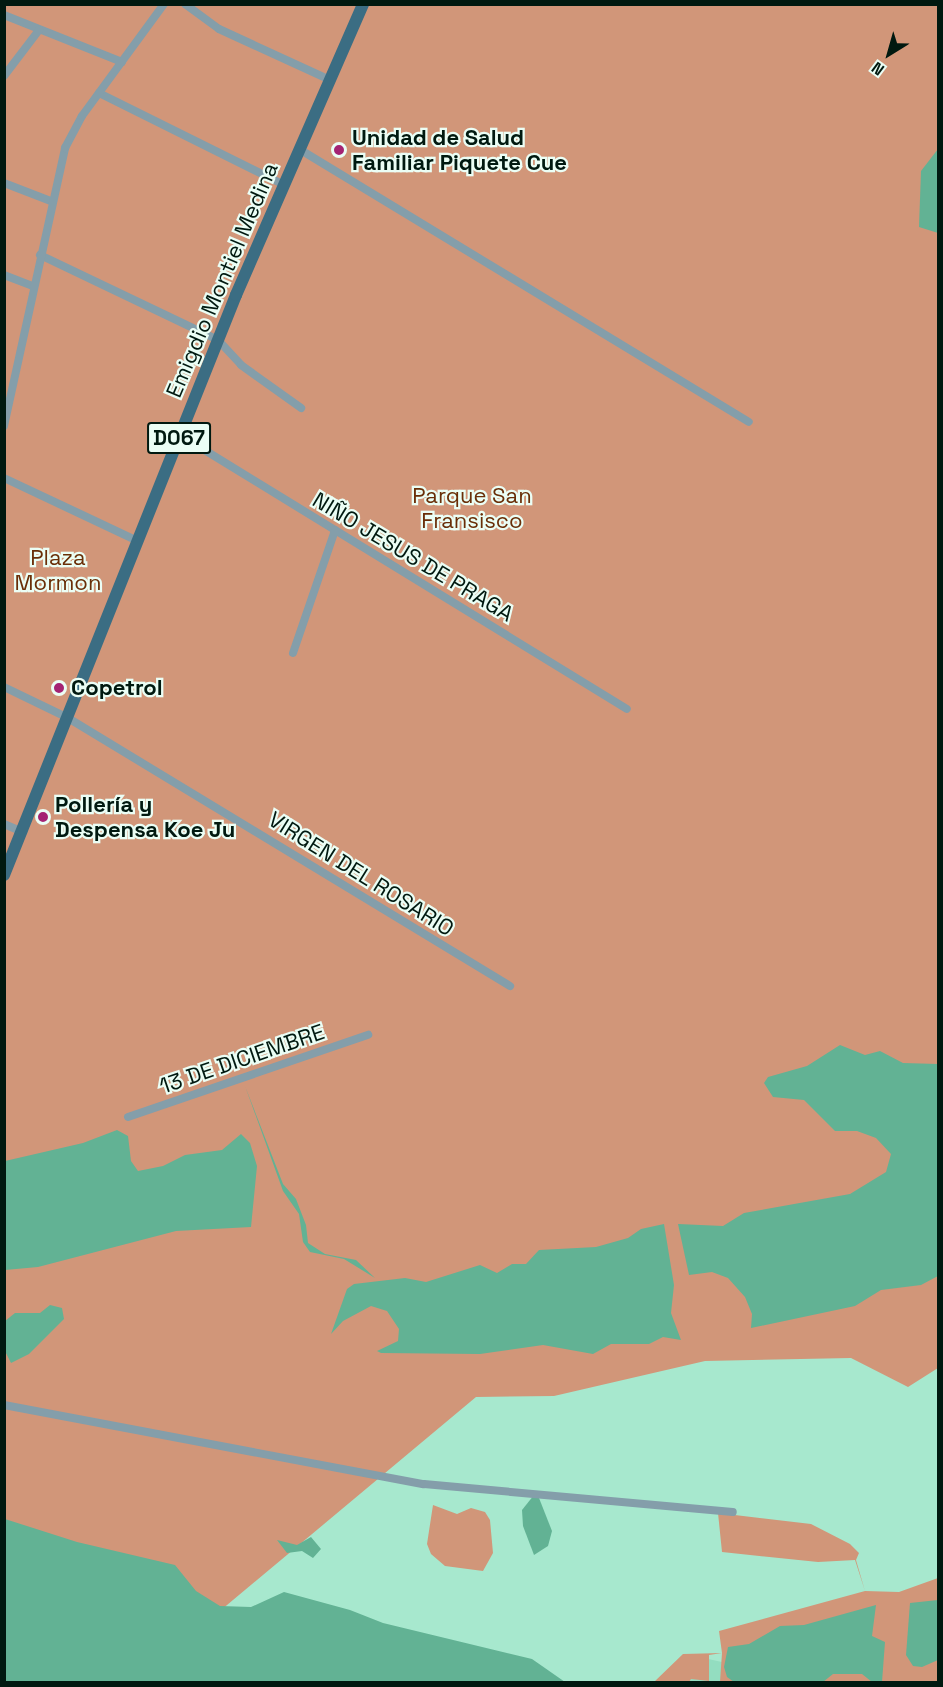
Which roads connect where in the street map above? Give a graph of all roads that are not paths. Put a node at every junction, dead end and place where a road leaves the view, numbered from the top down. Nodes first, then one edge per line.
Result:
1 (164, 4) edge
2 (185, 4) edge
3 (363, 4) edge
4 (4, 15) edge
5 (39, 30) junction
6 (122, 62) junction
7 (4, 76) edge
8 (330, 80) junction
9 (99, 93) junction
10 (299, 149) junction
11 (4, 183) edge
12 (284, 184) junction
13 (51, 201) junction
14 (40, 255) junction
15 (4, 275) edge
16 (33, 286) junction
17 (218, 340) junction
18 (8, 396) edge
19 (301, 408) dead end
20 (749, 422) dead end
21 (4, 426) edge
22 (180, 435) junction
23 (4, 478) edge
24 (335, 530) junction
25 (138, 542) junction
26 (293, 653) dead end
27 (4, 687) edge
28 (627, 709) dead end
29 (68, 718) junction
30 (4, 824) edge
31 (23, 832) junction
32 (4, 875) edge
33 (510, 986) dead end
34 (368, 1035) dead end
35 (128, 1118) dead end
36 (4, 1405) edge
37 (733, 1512) dead end

1 - 6 street
2 - 8 street
3 - 8 main road, Emigdio Montiel Medina / D067
4 - 5 street
5 - 6 street
5 - 7 street
6 - 9 street
8 - 10 main road, Emigdio Montiel Medina / D067
9 - 12 street
9 - 13 street
10 - 12 main road, Emigdio Montiel Medina / D067
10 - 20 street
11 - 13 street
12 - 17 main road, Emigdio Montiel Medina / D067
13 - 14 street
14 - 16 street
14 - 17 street
15 - 16 street
16 - 18 street
17 - 19 street
17 - 22 main road, Emigdio Montiel Medina / D067
18 - 21 street
22 - 24 street, NIÑO JESUS DE PRAGA
22 - 25 main road, Emigdio Montiel Medina / D067
23 - 25 street
24 - 26 street
24 - 28 street, NIÑO JESUS DE PRAGA
25 - 29 main road, Emigdio Montiel Medina / D067
27 - 29 street, VIRGEN DEL ROSARIO
29 - 31 main road, Emigdio Montiel Medina / D067
29 - 33 street, VIRGEN DEL ROSARIO
30 - 31 street
31 - 32 main road, Emigdio Montiel Medina / D067
34 - 35 street, 13 DE DICIEMBRE
36 - 37 street

